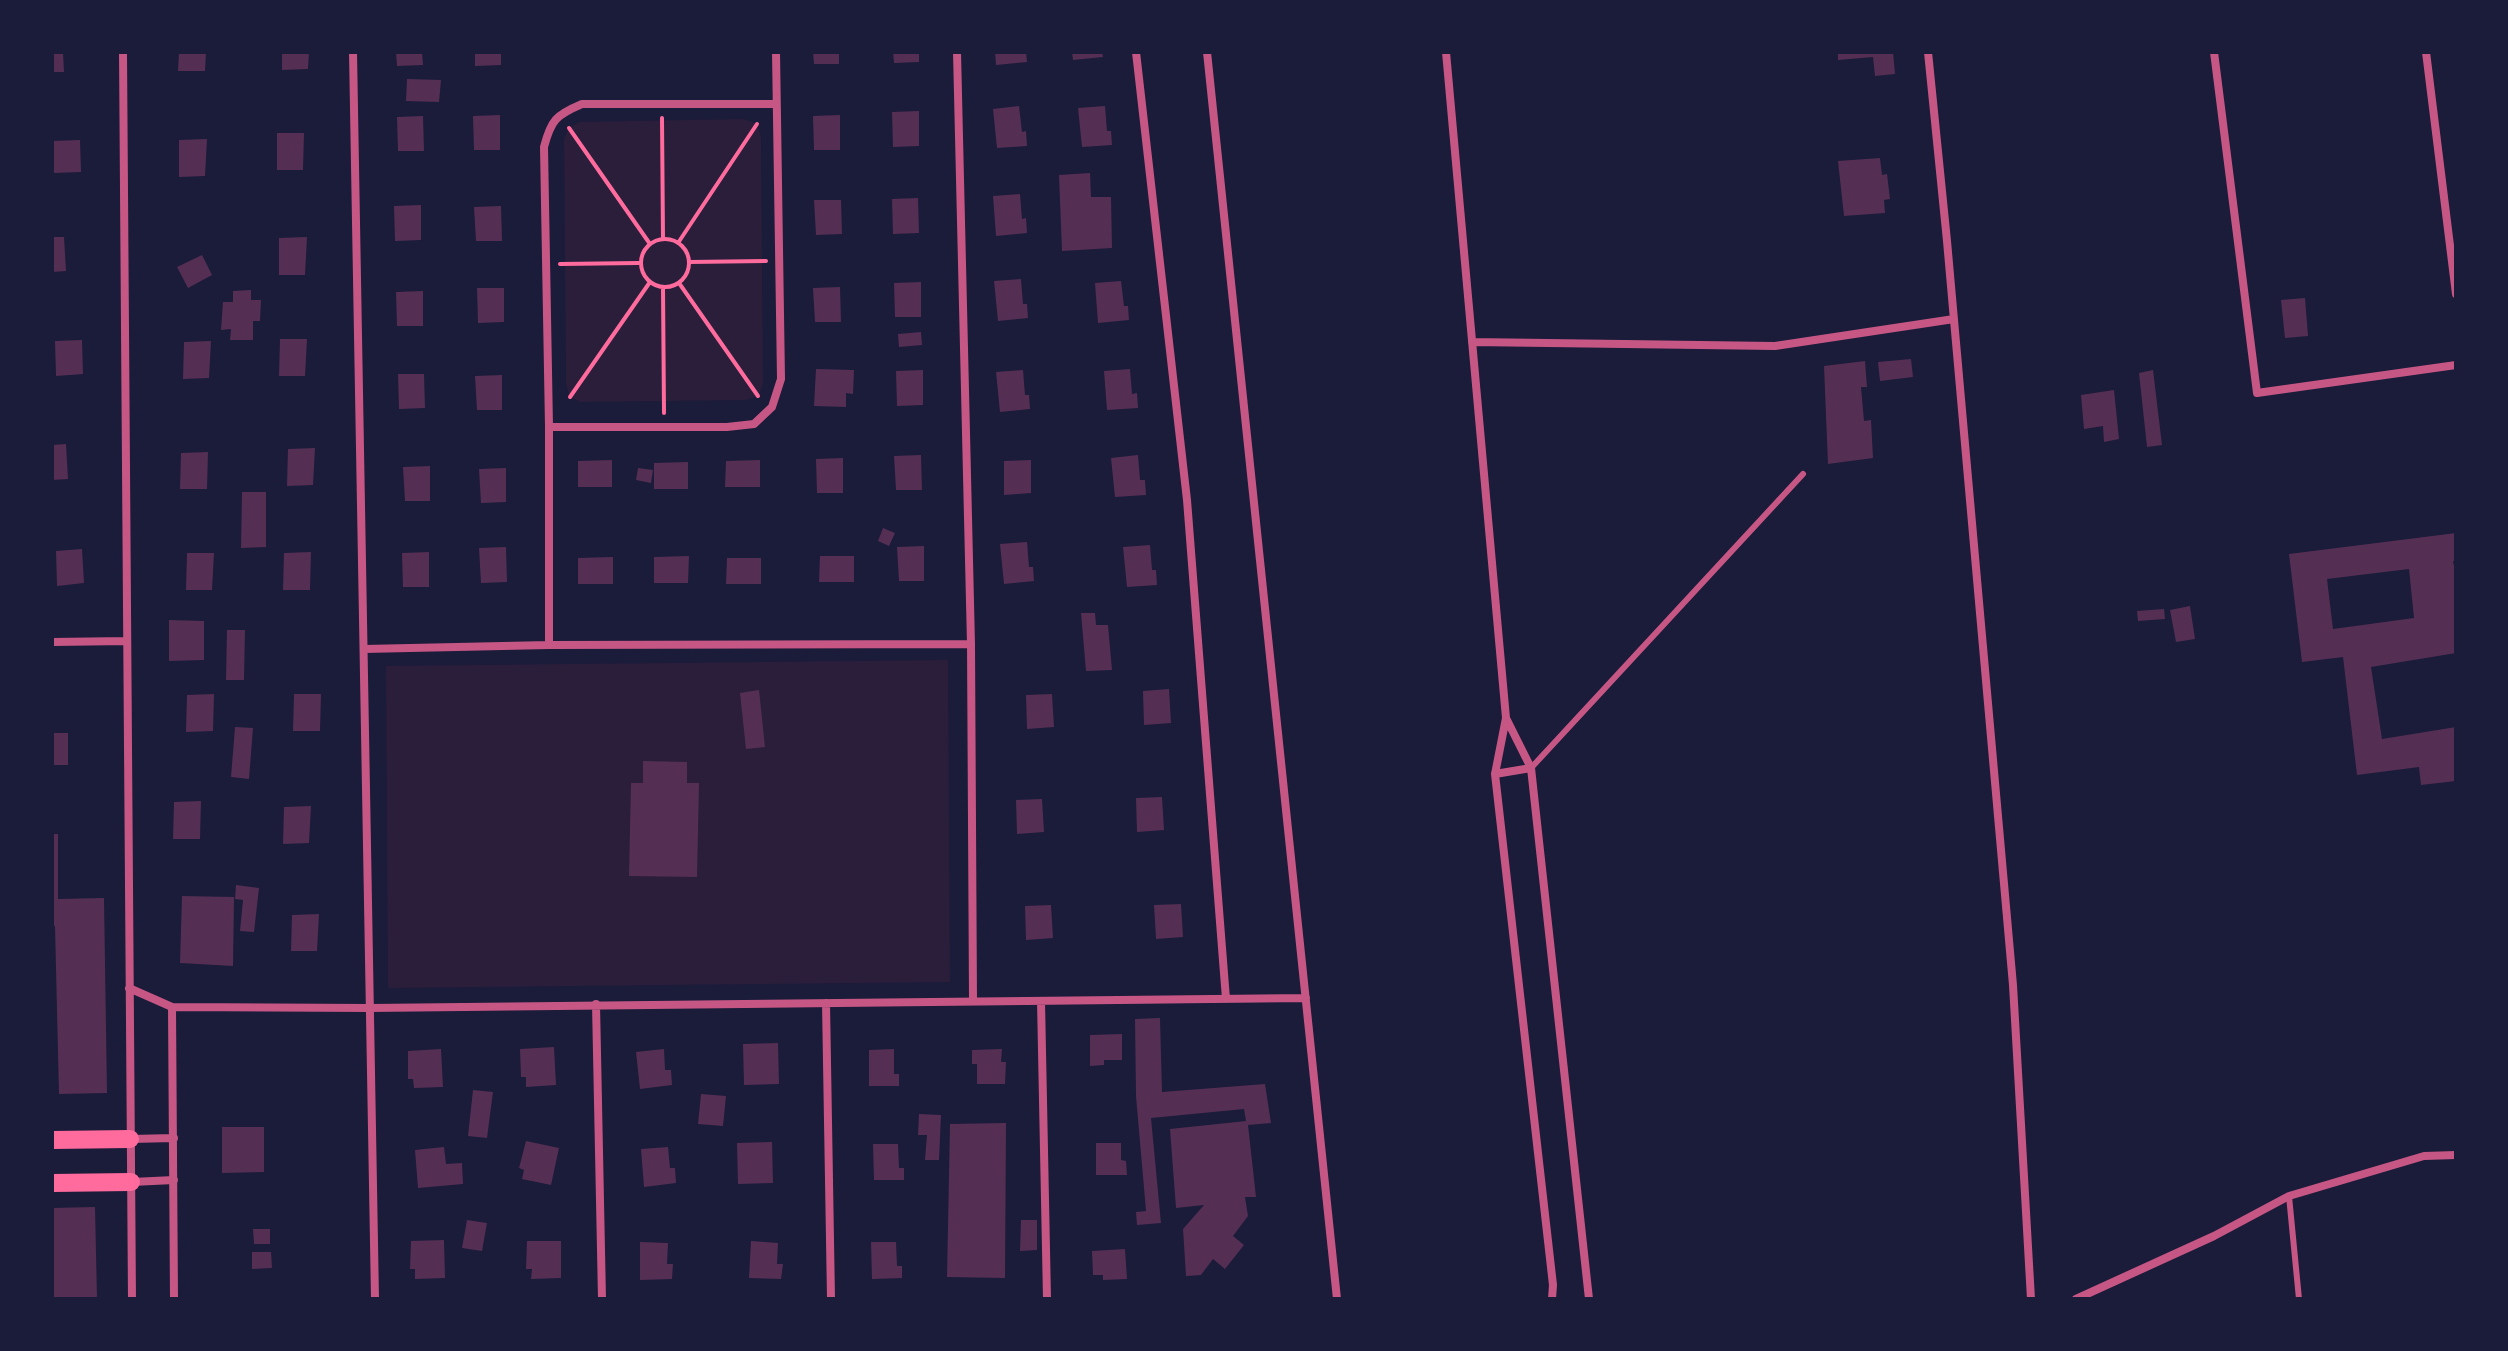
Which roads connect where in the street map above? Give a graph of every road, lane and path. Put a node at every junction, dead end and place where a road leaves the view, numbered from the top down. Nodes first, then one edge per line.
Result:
1 (123, 52) edge
2 (353, 52) edge
3 (776, 52) edge
4 (957, 52) edge
5 (1136, 52) edge
6 (1207, 52) edge
7 (1446, 52) edge
8 (1928, 52) edge
9 (2214, 52) edge
10 (2426, 52) edge
11 (663, 104) junction
12 (776, 104) junction
13 (757, 124) dead end
14 (569, 128) dead end
15 (663, 239) junction
16 (678, 243) junction
17 (650, 244) junction
18 (780, 261) junction
19 (689, 262) junction
20 (641, 263) junction
21 (546, 265) junction
22 (650, 282) junction
23 (679, 283) junction
24 (663, 287) junction
25 (2456, 294) edge
26 (1954, 319) junction
27 (1472, 342) junction
28 (2456, 365) edge
29 (758, 396) dead end
30 (570, 397) dead end
31 (549, 427) junction
32 (664, 427) junction
33 (1803, 474) dead end
34 (127, 641) junction
35 (52, 642) edge
36 (971, 644) junction
37 (549, 645) junction
38 (364, 649) junction
39 (1506, 718) junction
40 (1531, 768) junction
41 (1495, 774) junction
42 (129, 988) junction
43 (1306, 998) junction
44 (1226, 999) junction
45 (973, 1001) junction
46 (1041, 1001) junction
47 (826, 1003) junction
48 (596, 1004) junction
49 (172, 1007) junction
50 (370, 1008) junction
51 (174, 1138) junction
52 (130, 1139) junction
53 (52, 1140) edge
54 (2456, 1155) edge
55 (174, 1180) junction
56 (131, 1182) junction
57 (52, 1183) edge
58 (2289, 1196) junction
59 (132, 1299) edge
60 (174, 1299) edge
61 (375, 1299) edge
62 (602, 1299) edge
63 (831, 1299) edge
64 (1047, 1299) edge
65 (1337, 1299) edge
66 (1552, 1299) edge
67 (1589, 1299) edge
68 (2031, 1299) edge
69 (2078, 1299) edge
70 (2299, 1299) edge

1 - 34 street
2 - 38 street
3 - 12 street
4 - 36 street
5 - 44 street
6 - 43 street
7 - 27 street
8 - 26 street
9 - 28 street
10 - 25 street
11 - 12 street
11 - 15 path
11 - 21 street
12 - 18 street
13 - 16 path
14 - 17 path
15 - 16 path
15 - 17 path
16 - 19 path
17 - 20 path
18 - 19 path
18 - 32 street
19 - 23 path
20 - 21 path
20 - 22 path
21 - 31 street
22 - 24 path
22 - 30 path
23 - 24 path
23 - 29 path
24 - 32 path
26 - 27 street
26 - 68 street
27 - 39 street
31 - 32 street
31 - 37 street
33 - 40 lane
34 - 35 street
34 - 42 street
36 - 37 street
36 - 45 street
37 - 38 street
38 - 50 street
39 - 40 street
39 - 41 street
40 - 41 street
40 - 67 street
41 - 66 street
42 - 49 street
42 - 52 street
43 - 44 street
43 - 65 street
44 - 46 street
45 - 46 street
45 - 47 street
46 - 64 street
47 - 48 street
47 - 63 street
48 - 50 street
48 - 62 street
49 - 50 street
49 - 51 street
50 - 61 street
51 - 52 street
51 - 55 street
52 - 53 main road
52 - 56 street
54 - 58 street
55 - 56 street
55 - 60 street
56 - 57 main road
56 - 59 street
58 - 69 street
58 - 70 lane

